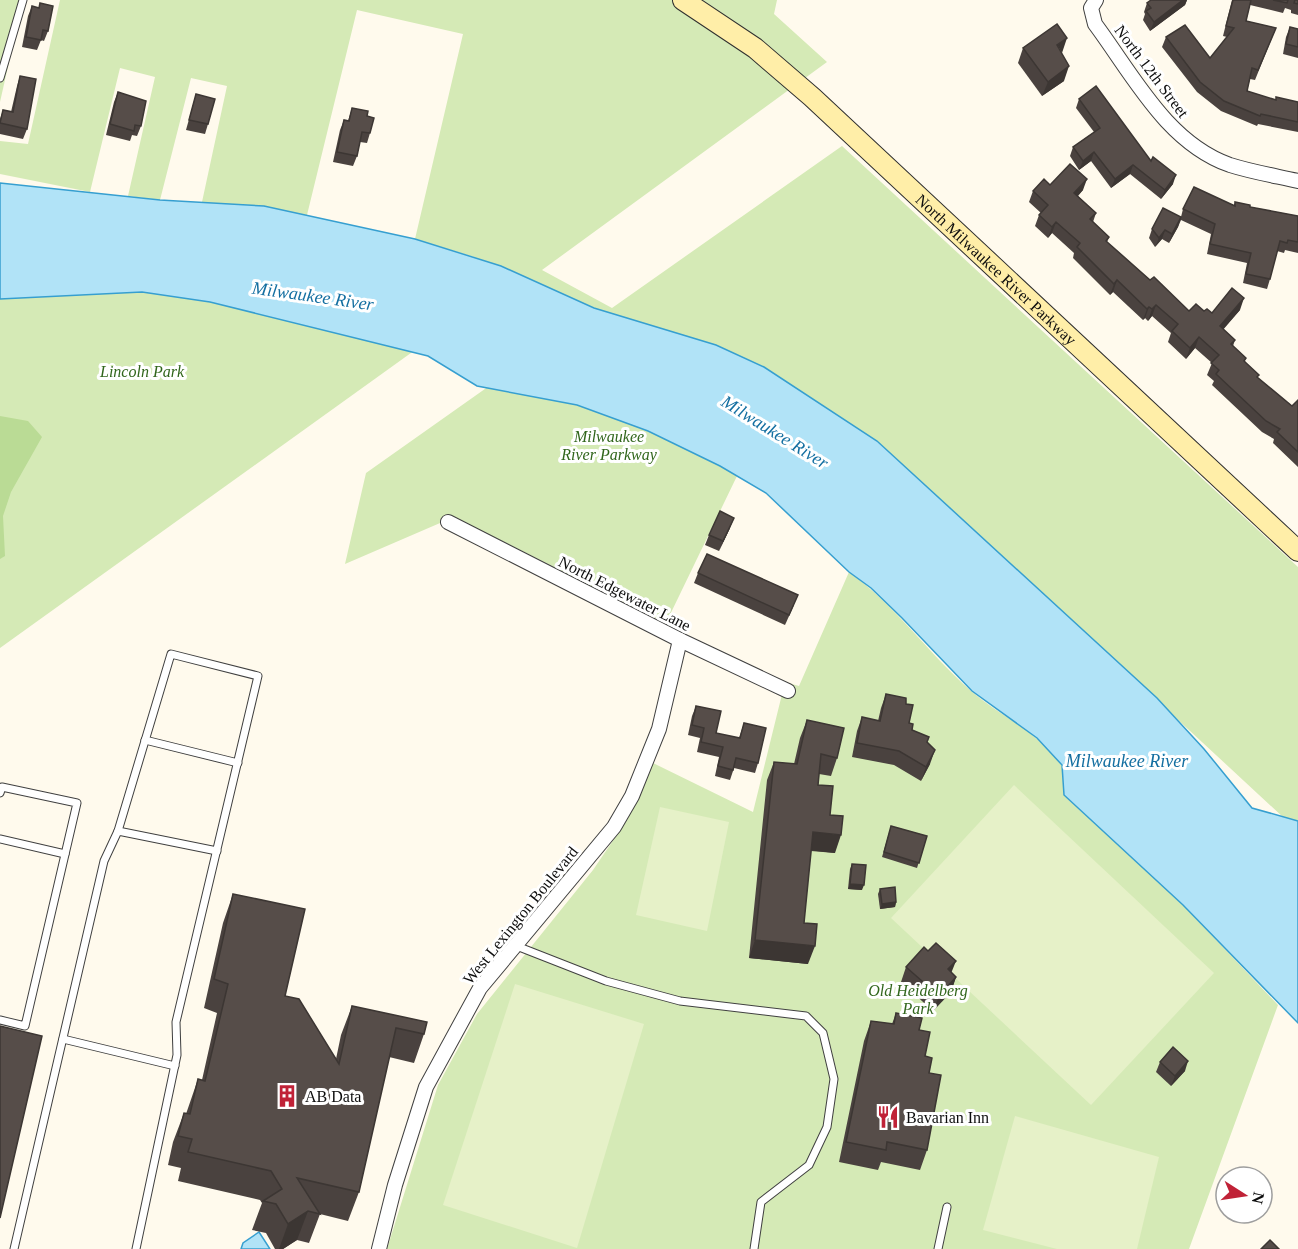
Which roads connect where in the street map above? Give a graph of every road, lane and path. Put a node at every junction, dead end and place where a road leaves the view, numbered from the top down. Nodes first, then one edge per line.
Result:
1 (23, 0) edge
2 (683, 0) edge
3 (1094, 4) edge
4 (0, 78) edge
5 (1298, 181) edge
6 (448, 522) dead end
7 (1298, 551) edge
8 (680, 640) junction
9 (788, 691) dead end
10 (145, 740) junction
11 (238, 763) junction
12 (0, 793) edge
13 (118, 831) junction
14 (0, 839) edge
15 (217, 851) junction
16 (65, 854) junction
17 (514, 945) junction
18 (0, 1020) edge
19 (63, 1039) junction
20 (175, 1066) junction
21 (947, 1207) dead end
22 (14, 1249) edge
23 (136, 1249) edge
24 (379, 1249) edge
25 (754, 1249) edge
26 (938, 1249) edge

1 - 4 lane
2 - 7 street, North Milwaukee River Parkway
3 - 5 street, North 12th Street
6 - 8 street, North Edgewater Lane
8 - 9 street, North Edgewater Lane
8 - 17 street, West Lexington Boulevard
10 - 11 lane
10 - 11 lane
10 - 13 lane
11 - 15 lane
12 - 16 lane
13 - 15 lane
13 - 19 lane
14 - 16 lane
15 - 20 lane
16 - 18 lane
17 - 24 street, West Lexington Boulevard
17 - 25 lane
19 - 20 lane
19 - 22 lane
20 - 23 lane
21 - 26 lane

